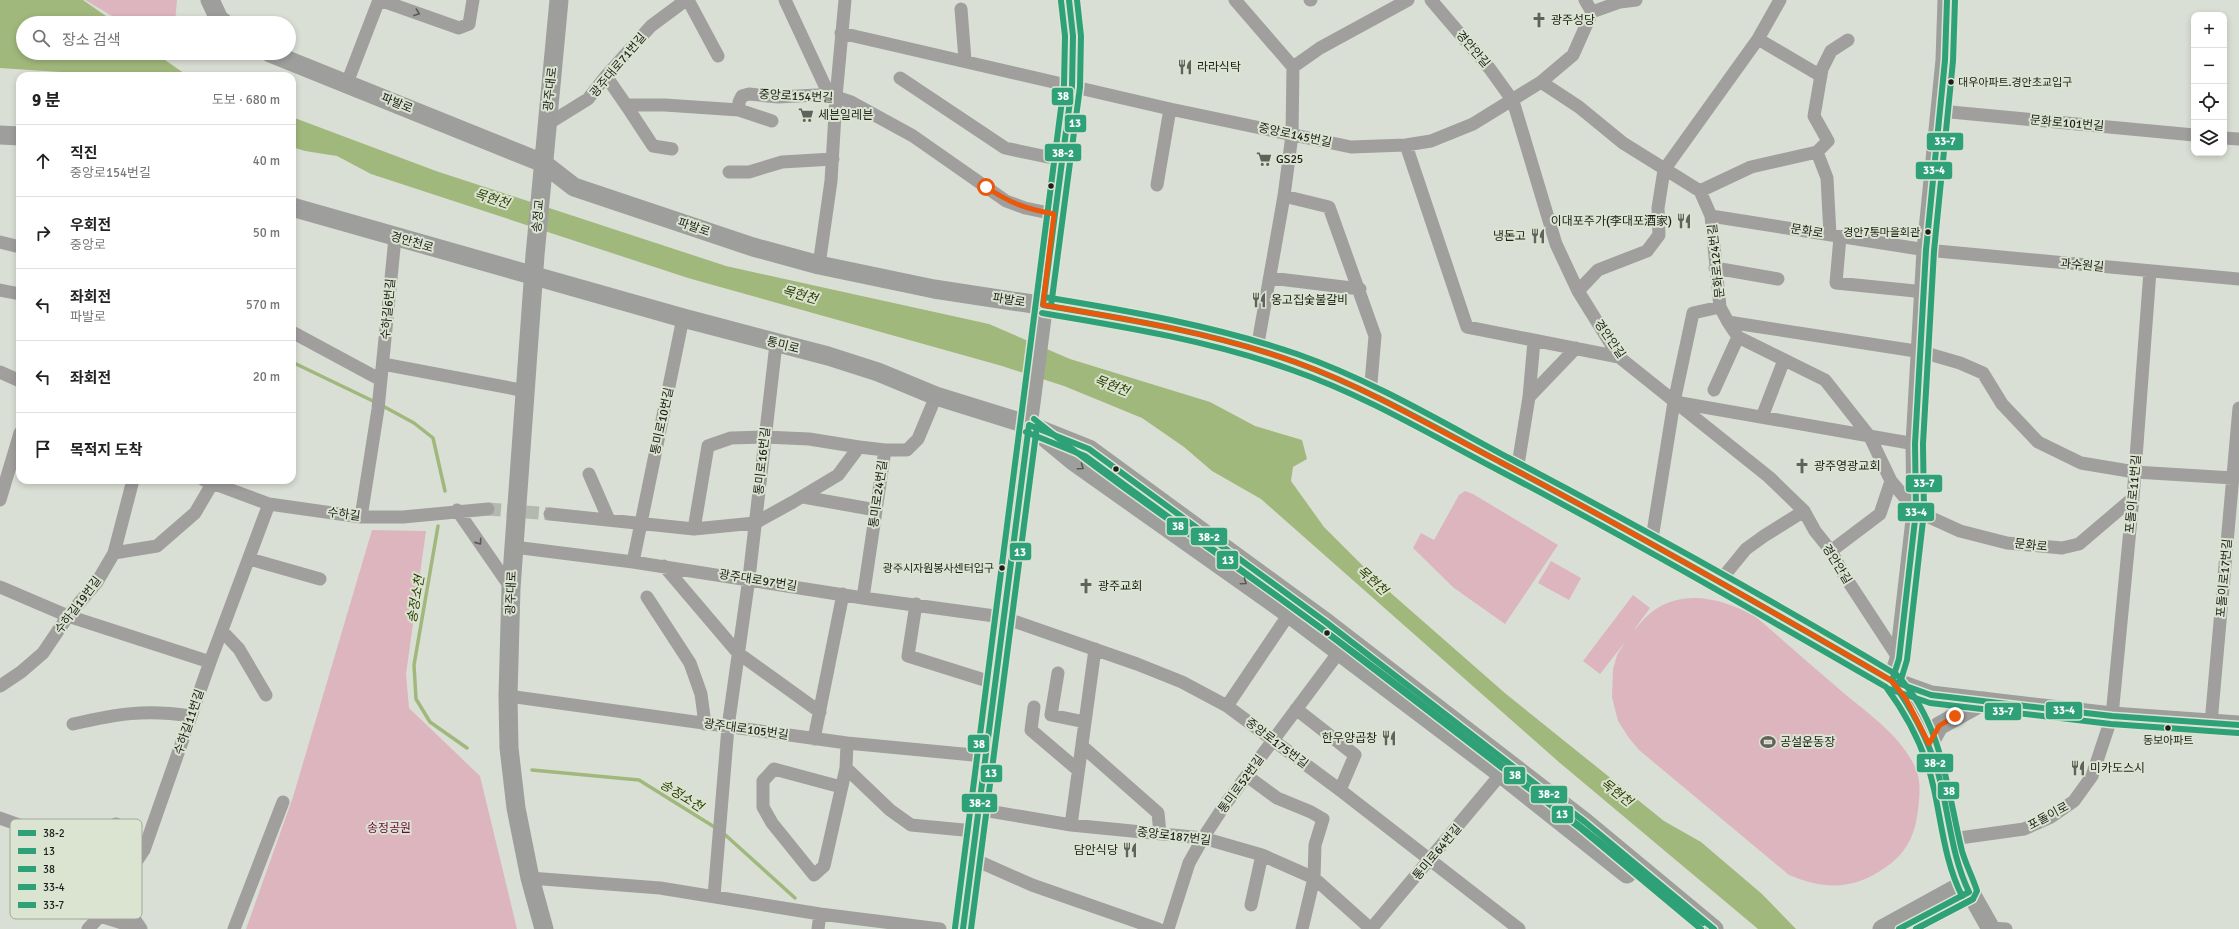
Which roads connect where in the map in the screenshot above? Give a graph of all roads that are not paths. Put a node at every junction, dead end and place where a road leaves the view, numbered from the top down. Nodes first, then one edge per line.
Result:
1 (210, 0) edge
2 (380, 0) edge
3 (473, 0) edge
4 (559, 0) edge
5 (687, 0) edge
6 (785, 0) edge
7 (845, 0) edge
8 (1071, 0) edge
9 (1408, 0) edge
10 (1431, 0) edge
11 (1585, 0) edge
12 (1636, 0) edge
13 (1780, 0) edge
14 (1947, 0) edge
15 (1620, 1) edge
16 (1242, 2) edge
17 (961, 9) dead end
18 (1592, 12) junction
19 (218, 16) edge
20 (841, 33) junction
21 (1758, 39) junction
22 (1848, 40) dead end
23 (718, 56) dead end
24 (287, 60) edge
25 (965, 60) junction
26 (1292, 67) junction
27 (606, 76) junction
28 (1821, 76) junction
29 (900, 78) dead end
30 (1541, 82) junction
31 (347, 84) junction
32 (1072, 86) junction
33 (836, 97) junction
34 (1513, 101) junction
35 (626, 105) junction
36 (1170, 109) junction
37 (739, 110) junction
38 (1940, 111) junction
39 (772, 122) dead end
40 (546, 125) junction
41 (1292, 134) junction
42 (0, 135) edge
43 (2191, 135) edge
44 (16, 136) edge
45 (2227, 138) edge
46 (2239, 139) edge
47 (1406, 145) junction
48 (672, 149) dead end
49 (1817, 152) junction
50 (833, 159) junction
51 (1062, 160) junction
52 (542, 170) junction
53 (1664, 170) junction
54 (729, 172) dead end
55 (1157, 185) dead end
56 (1700, 191) junction
57 (1284, 196) junction
58 (296, 208) edge
59 (1054, 214) junction
60 (1711, 216) junction
61 (1835, 236) junction
62 (395, 238) junction
63 (0, 242) edge
64 (16, 246) edge
65 (1926, 250) junction
66 (534, 255) joint
67 (819, 265) junction
68 (1715, 268) junction
69 (2150, 271) junction
70 (533, 276) junction
71 (1270, 278) junction
72 (2239, 278) edge
73 (1778, 279) dead end
74 (1360, 289) junction
75 (0, 290) edge
76 (1578, 291) junction
77 (1925, 292) junction
78 (16, 293) edge
79 (1720, 307) junction
80 (1042, 308) junction
81 (683, 318) junction
82 (1728, 322) junction
83 (296, 334) edge
84 (1738, 338) junction
85 (1534, 341) junction
86 (776, 344) junction
87 (1576, 348) junction
88 (1257, 349) junction
89 (1922, 352) junction
90 (1619, 357) junction
91 (1784, 360) junction
92 (383, 364) junction
93 (0, 372) edge
94 (16, 379) edge
95 (381, 380) junction
96 (1714, 390) dead end
97 (526, 391) junction
98 (1370, 395) junction
99 (936, 396) junction
100 (1529, 397) junction
101 (1674, 402) junction
102 (2239, 408) edge
103 (1762, 417) junction
104 (1029, 425) junction
105 (1870, 437) junction
106 (765, 438) junction
107 (1915, 444) junction
108 (16, 446) edge
109 (860, 447) junction
110 (885, 450) junction
111 (1517, 471) junction
112 (2135, 472) junction
113 (589, 474) dead end
114 (2233, 478) junction
115 (1891, 481) junction
116 (132, 484) edge
117 (210, 484) edge
118 (219, 484) edge
119 (803, 497) junction
120 (2133, 498) junction
121 (0, 500) edge
122 (269, 504) junction
123 (488, 509) tunnel mouth
124 (457, 510) junction
125 (876, 510) junction
126 (1804, 511) junction
127 (1916, 511) junction
128 (550, 514) tunnel mouth
129 (361, 516) junction
130 (609, 520) junction
131 (755, 522) junction
132 (640, 524) junction
133 (694, 529) junction
134 (1651, 545) junction
135 (514, 547) junction
136 (1831, 552) junction
137 (114, 553) junction
138 (250, 559) junction
139 (633, 562) junction
140 (664, 566) junction
141 (749, 578) junction
142 (320, 579) dead end
143 (1719, 582) junction
144 (0, 587) edge
145 (511, 588) junction
146 (843, 594) junction
147 (647, 597) dead end
148 (863, 598) junction
149 (916, 604) junction
150 (1289, 614) junction
151 (68, 616) junction
152 (1002, 617) junction
153 (222, 631) junction
154 (1095, 649) junction
155 (1339, 652) junction
156 (738, 654) junction
157 (1899, 659) junction
158 (210, 662) junction
159 (1058, 673) dead end
160 (1892, 681) junction
161 (994, 683) junction
162 (0, 686) edge
163 (266, 695) dead end
164 (508, 696) junction
165 (1984, 701) junction
166 (1227, 706) junction
167 (1034, 707) dead end
168 (1296, 709) junction
169 (820, 712) junction
170 (190, 716) junction
171 (2112, 716) junction
172 (1085, 722) junction
173 (73, 724) dead end
174 (705, 724) junction
175 (2211, 724) junction
176 (2239, 725) edge
177 (728, 726) junction
178 (814, 738) junction
179 (1274, 740) junction
180 (848, 743) junction
181 (1929, 744) junction
182 (1082, 746) junction
183 (984, 756) junction
184 (846, 768) junction
185 (1078, 770) junction
186 (1501, 774) junction
187 (1247, 776) junction
188 (841, 787) junction
189 (1340, 790) junction
190 (283, 802) dead end
191 (977, 809) junction
192 (0, 818) edge
193 (10, 822) edge
194 (1071, 825) junction
195 (974, 831) junction
196 (1160, 833) junction
197 (1203, 838) junction
198 (1952, 839) junction
199 (144, 850) joint
200 (142, 853) edge
201 (1262, 855) junction
202 (971, 858) junction
203 (1430, 860) junction
204 (530, 878) junction
205 (1314, 878) junction
206 (1967, 888) junction
207 (714, 896) junction
208 (1251, 905) dead end
209 (820, 914) junction
210 (97, 919) edge
211 (109, 919) edge
212 (134, 919) edge
213 (88, 929) edge
214 (141, 929) edge
215 (234, 929) edge
216 (544, 929) edge
217 (818, 929) edge
218 (940, 929) edge
219 (963, 929) edge
220 (1158, 929) edge
221 (1168, 929) edge
222 (1302, 929) edge
223 (1371, 929) edge
224 (1519, 929) edge
225 (1698, 929) edge
226 (1714, 929) edge
227 (1882, 929) edge
228 (1899, 929) edge
229 (1996, 929) edge

1 - 19 street
2 -> 3 street
2 - 31 street
4 - 40 street, 광주대로
5 - 23 street
5 - 27 street, 광주대로71번길
6 - 33 street
7 - 20 street
8 - 32 street
9 - 26 street
10 - 34 street, 경안안길
11 - 18 street
12 - 15 street
13 - 21 street
14 - 38 street
15 - 18 street
16 - 26 street
17 - 25 street
18 - 30 street, 중앙로145번길
20 - 25 street, 중앙로145번길
20 - 33 street
21 - 28 street
21 - 53 street
22 - 28 street
24 - 31 street, 파발로
25 - 32 street, 중앙로145번길
26 - 41 street
27 - 35 street
27 - 40 street, 광주대로71번길
28 - 49 street
29 - 51 street
30 - 34 street, 중앙로145번길
30 - 53 street
31 - 52 street, 파발로
32 - 36 street, 중앙로145번길
32 - 51 street
33 - 37 street, 중앙로154번길
33 - 50 street
33 - 59 street, 중앙로154번길
34 - 47 street, 중앙로145번길
34 - 76 street, 경안안길
35 - 37 street
35 - 48 street
36 - 41 street, 중앙로145번길
36 - 55 street
37 - 39 street
38 - 43 street, 문화로101번길
38 - 65 street
40 - 52 street, 광주대로
41 - 47 street, 중앙로145번길
41 - 57 street
42 - 44 street
45 - 46 street
47 - 85 street
49 - 56 street
49 - 61 street
50 - 54 street
50 - 67 street
51 - 59 street
52 - 66 street, 송정교
52 - 67 street, 파발로
53 - 56 street
53 - 76 street
56 - 60 street, 문화로124번길
57 - 71 street
57 - 74 street
58 - 62 street, 경안천로
59 - 80 street
60 - 61 street, 문화로
60 - 68 street, 문화로124번길
61 - 65 street, 문화로
61 - 77 street
62 - 70 street, 경안천로
62 - 92 street, 수하길6번길
63 - 64 street
65 - 69 street, 과수원길
65 - 77 street
66 - 70 street, 광주대로
67 - 80 street, 파발로
68 - 73 street
68 - 79 street, 문화로124번길
69 - 72 street, 과수원길
69 - 112 street, 포돌이로11번길
70 - 81 street, 통미로
70 - 97 street, 광주대로
71 - 74 street
71 - 88 street
74 - 98 street
75 - 78 street
76 - 90 street, 경안안길
77 - 89 street
79 - 82 street, 문화로124번길
79 - 101 street
80 - 88 street, 파발로
80 - 104 street
81 - 86 street, 통미로
81 - 132 street, 통미로10번길
82 - 84 street, 문화로124번길
82 - 89 street
83 - 95 street
84 - 91 street
84 - 96 street
85 - 87 street
85 - 100 street
86 - 99 street, 통미로
86 - 106 street, 통미로16번길
87 - 90 street
87 - 100 street
88 - 98 street, 파발로
89 - 107 street
89 - 112 street
90 - 101 street, 경안안길
91 - 103 street
91 - 105 street
92 - 95 street, 수하길6번길
92 - 97 street
93 - 94 street
95 - 129 street, 수하길6번길
97 - 135 street, 광주대로
98 - 111 street, 파발로
99 - 104 street, 통미로
99 - 110 street, 통미로24번길
100 - 111 street
101 - 103 street
101 - 126 street, 경안안길
101 - 134 street
102 - 114 street, 포돌이로17번길
103 - 105 street
104 -> 150 street, 통미로
104 - 152 street
104 - 226 street, 통미로
105 - 107 street
105 - 115 street
106 - 109 street
106 - 131 street, 통미로16번길
106 - 133 street
107 - 127 street
108 - 121 street
109 - 110 street
109 - 119 street
110 - 125 street, 통미로24번길
111 - 134 street, 파발로
112 - 114 street
112 - 120 street, 포돌이로11번길
113 - 130 street
114 - 175 street, 포돌이로17번길
115 - 127 street
115 - 136 street
116 - 137 street, 수하길19번길
117 - 137 street
118 - 122 street, 수하길
119 - 125 street
119 - 131 street
120 - 127 street, 문화로
120 - 171 street, 포돌이로11번길
122 - 129 street, 수하길
122 - 138 street, 수하길11번길
123 - 124 street, 수하길
124 - 129 street, 수하길
124 -> 145 street
125 - 148 street, 통미로24번길
126 - 136 street, 경안안길
126 - 143 street
127 - 157 street
128 - 130 street
130 - 132 street
131 - 133 street
131 - 141 street, 통미로16번길
132 - 133 street
132 - 139 street, 통미로10번길
134 - 143 street, 파발로
135 - 139 street, 광주대로97번길
135 - 145 street, 광주대로
136 - 157 street, 경안안길
137 - 151 street, 수하길19번길
138 - 142 street
138 - 153 street, 수하길11번길
139 - 140 street, 광주대로97번길
140 - 141 street, 광주대로97번길
140 - 156 street
141 - 146 street, 광주대로97번길
141 - 156 street, 통미로16번길
143 - 160 street, 파발로
144 - 151 street
145 - 164 street, 광주대로
146 - 148 street, 광주대로97번길
146 - 169 street
147 - 174 street
148 - 149 street, 광주대로97번길
149 - 152 street, 광주대로97번길
149 - 161 street
150 - 155 street, 통미로
150 - 166 street
151 - 158 street
151 - 162 street, 수하길19번길
152 - 154 street, 중앙로175번길
152 - 161 street
153 - 158 street, 수하길11번길
153 - 163 street
154 - 166 street, 중앙로175번길
154 - 172 street
155 - 168 street, 통미로52번길
155 - 186 street, 통미로
156 - 169 street
156 - 177 street, 통미로16번길
157 - 160 street
158 - 170 street, 수하길11번길
159 - 172 street
160 - 165 street
160 - 181 street, 파발로
161 - 183 street
164 - 174 street, 광주대로105번길
164 - 204 street, 광주대로
165 - 171 street
165 - 181 street
166 - 179 street, 중앙로175번길
167 - 185 street
168 - 179 street, 통미로52번길
168 - 189 street
169 - 178 street
170 - 173 street
170 - 199 street, 수하길11번길
171 - 175 street
171 - 198 street, 포돌이로
172 - 182 street
174 - 177 street, 광주대로105번길
175 - 176 street
177 - 178 street, 광주대로105번길
177 - 207 street, 통미로16번길
178 - 180 street, 광주대로105번길
179 - 187 street, 통미로52번길
179 - 189 street, 중앙로175번길
180 - 183 street, 광주대로105번길
180 - 184 street
181 - 198 street, 파발로
182 - 185 street
182 - 196 street
183 - 191 street
184 - 188 street
184 - 195 street
185 - 194 street
186 - 203 street, 통미로64번길
186 - 225 street, 통미로
187 - 197 street, 통미로52번길
187 - 205 street
188 - 188 street
189 - 203 street, 중앙로175번길
190 - 215 street
191 - 194 street, 중앙로187번길
191 - 195 street
192 - 193 street
194 - 196 street, 중앙로187번길
195 - 202 street
196 - 197 street, 중앙로187번길
197 - 201 street, 중앙로187번길
197 - 221 street, 통미로52번길
198 - 206 street, 파발로
199 - 200 street, 수하길11번길
201 - 205 street, 중앙로187번길
201 - 208 street
202 - 219 street
202 - 220 street
203 - 223 street, 통미로64번길
203 - 224 street, 중앙로175번길
204 - 207 street
204 - 216 street, 광주대로
205 - 222 street
205 - 223 street, 중앙로187번길
206 - 227 street
206 - 228 street
206 - 229 street, 파발로
207 - 209 street
209 - 217 street
209 - 218 street
210 - 213 street, 수하길11번길
211 - 214 street
212 - 214 street

